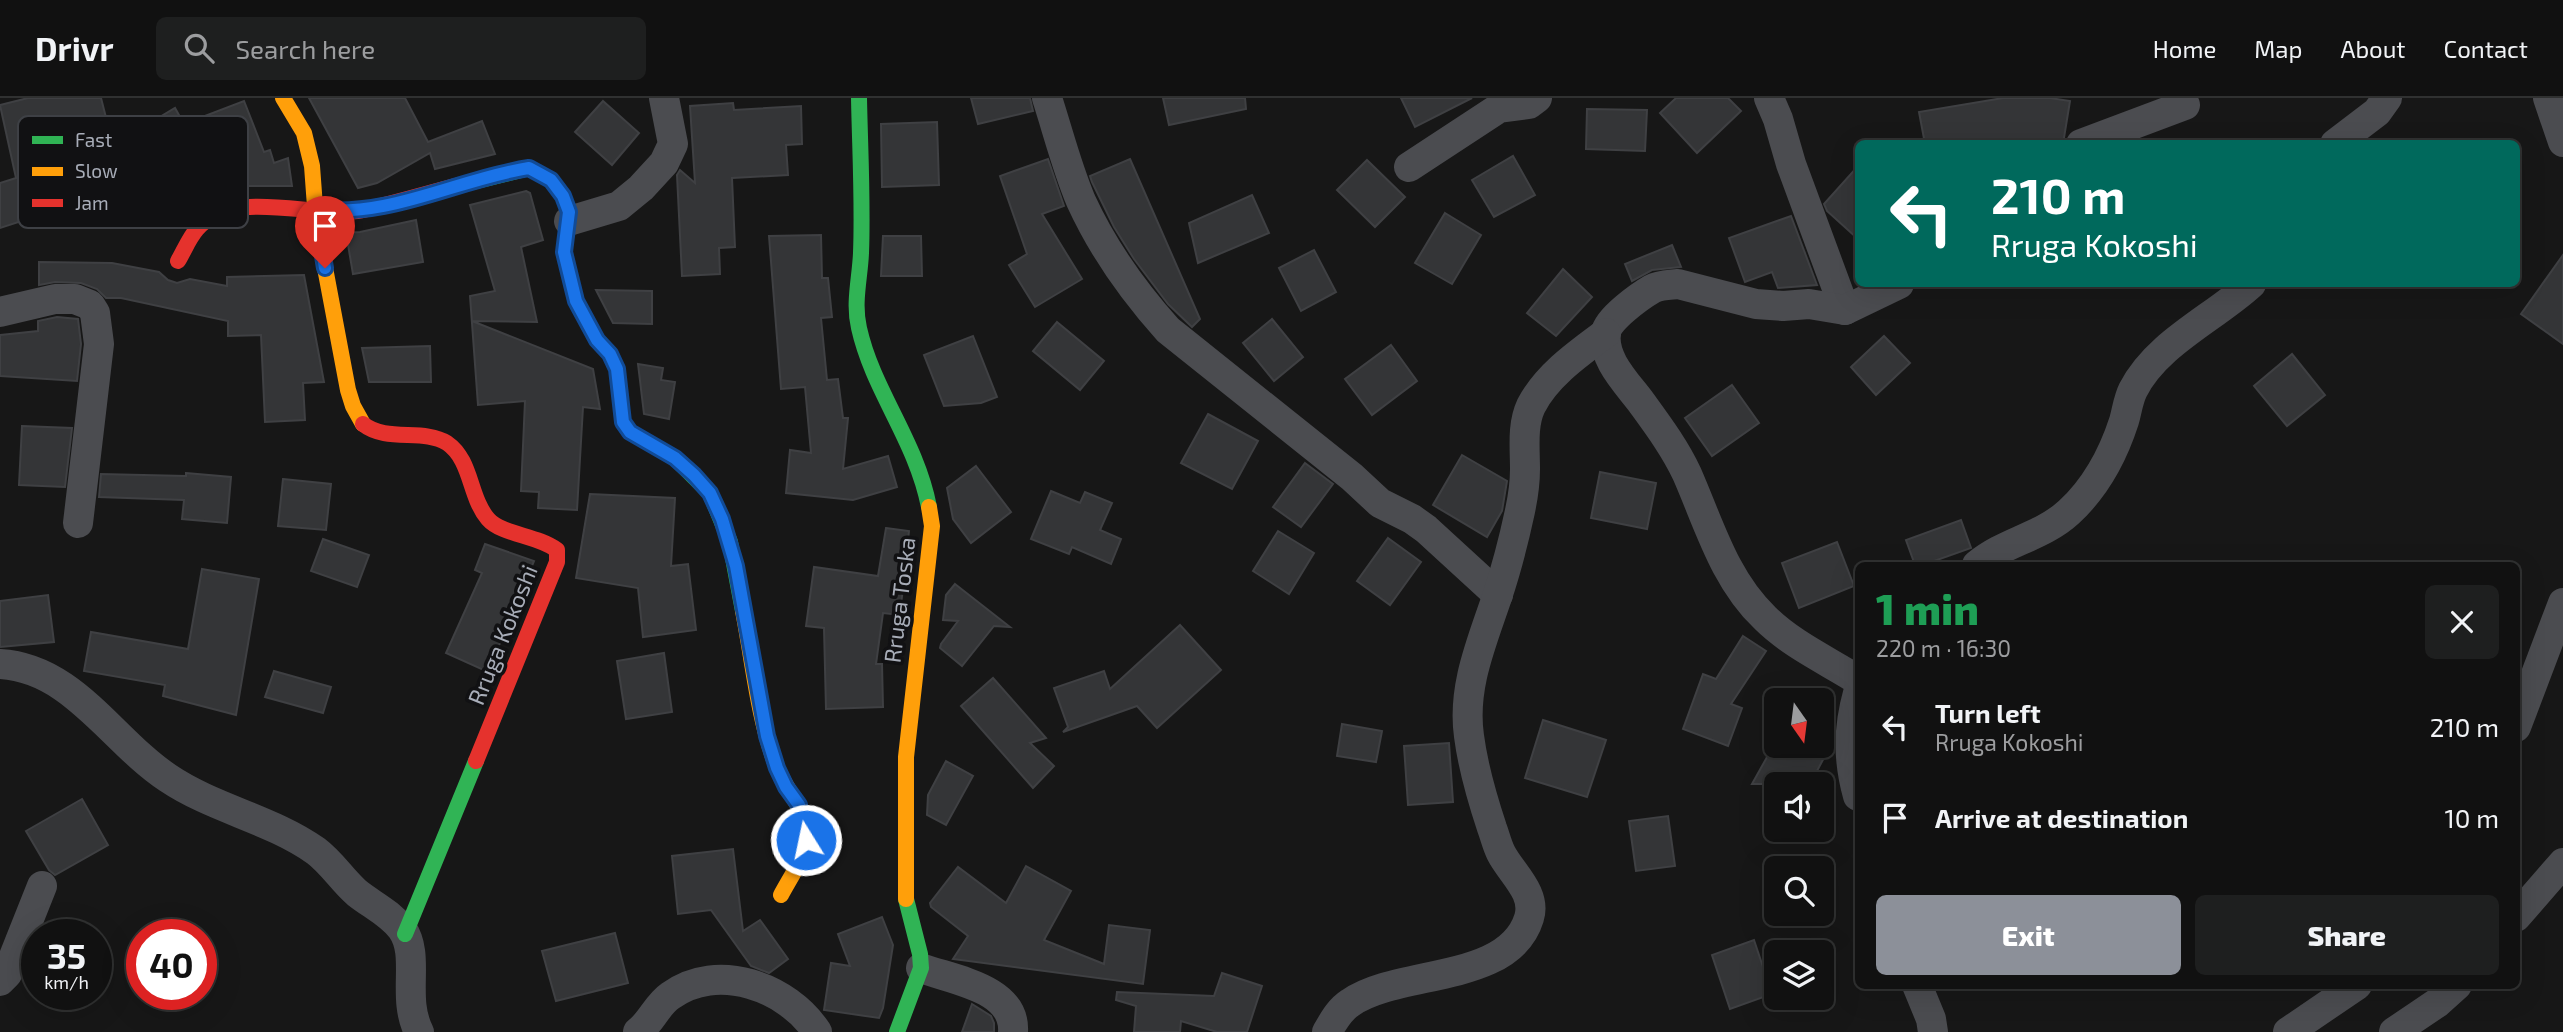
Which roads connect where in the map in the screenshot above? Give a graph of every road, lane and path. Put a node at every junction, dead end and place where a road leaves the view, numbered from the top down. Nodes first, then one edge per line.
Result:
1 (284, 98) edge
2 (664, 98) edge
3 (859, 98) edge
4 (1047, 98) edge
5 (1537, 98) edge
6 (1769, 98) edge
7 (2387, 98) edge
8 (2548, 98) edge
9 (2185, 105) dead end
10 (2092, 140) edge
11 (2340, 140) edge
12 (2563, 142) edge
13 (1409, 167) dead end
14 (248, 209) edge
15 (315, 209) junction
16 (569, 221) junction
17 (197, 228) edge
18 (178, 261) dead end
19 (1893, 287) edge
20 (2247, 287) edge
21 (1845, 310) junction
22 (0, 312) edge
23 (1606, 333) junction
24 (78, 523) dead end
25 (1982, 562) edge
26 (1498, 595) junction
27 (2563, 603) edge
28 (0, 664) edge
29 (1855, 678) edge
30 (1855, 704) edge
31 (2520, 716) edge
32 (1855, 784) edge
33 (2563, 863) edge
34 (42, 886) dead end
35 (781, 895) dead end
36 (2520, 912) edge
37 (405, 934) junction
38 (921, 968) junction
39 (0, 981) edge
40 (1919, 989) edge
41 (2351, 989) edge
42 (2453, 989) edge
43 (418, 1032) edge
44 (638, 1032) edge
45 (817, 1032) edge
46 (897, 1032) edge
47 (1013, 1032) edge
48 (1327, 1032) edge
49 (1933, 1032) edge
50 (2288, 1032) edge
51 (2394, 1032) edge

1 - 15 street, Rruga Kokoshi
2 - 16 street
3 - 38 street, Rruga Toska
4 - 26 street
5 - 13 street
6 - 21 street
7 - 11 street
8 - 12 street
9 - 10 street
14 - 15 street
15 - 16 street
15 - 37 street, Rruga Kokoshi
16 - 35 street
17 - 18 street
19 - 21 street
20 - 25 street
21 - 23 street
22 - 24 street
23 - 26 street
23 - 29 street
26 - 48 street
27 - 31 street
28 - 37 street
30 - 32 street
33 - 36 street
34 - 39 street
37 - 43 street
38 - 46 street
38 - 47 street
40 - 49 street
41 - 50 street
42 - 51 street
44 - 45 street

